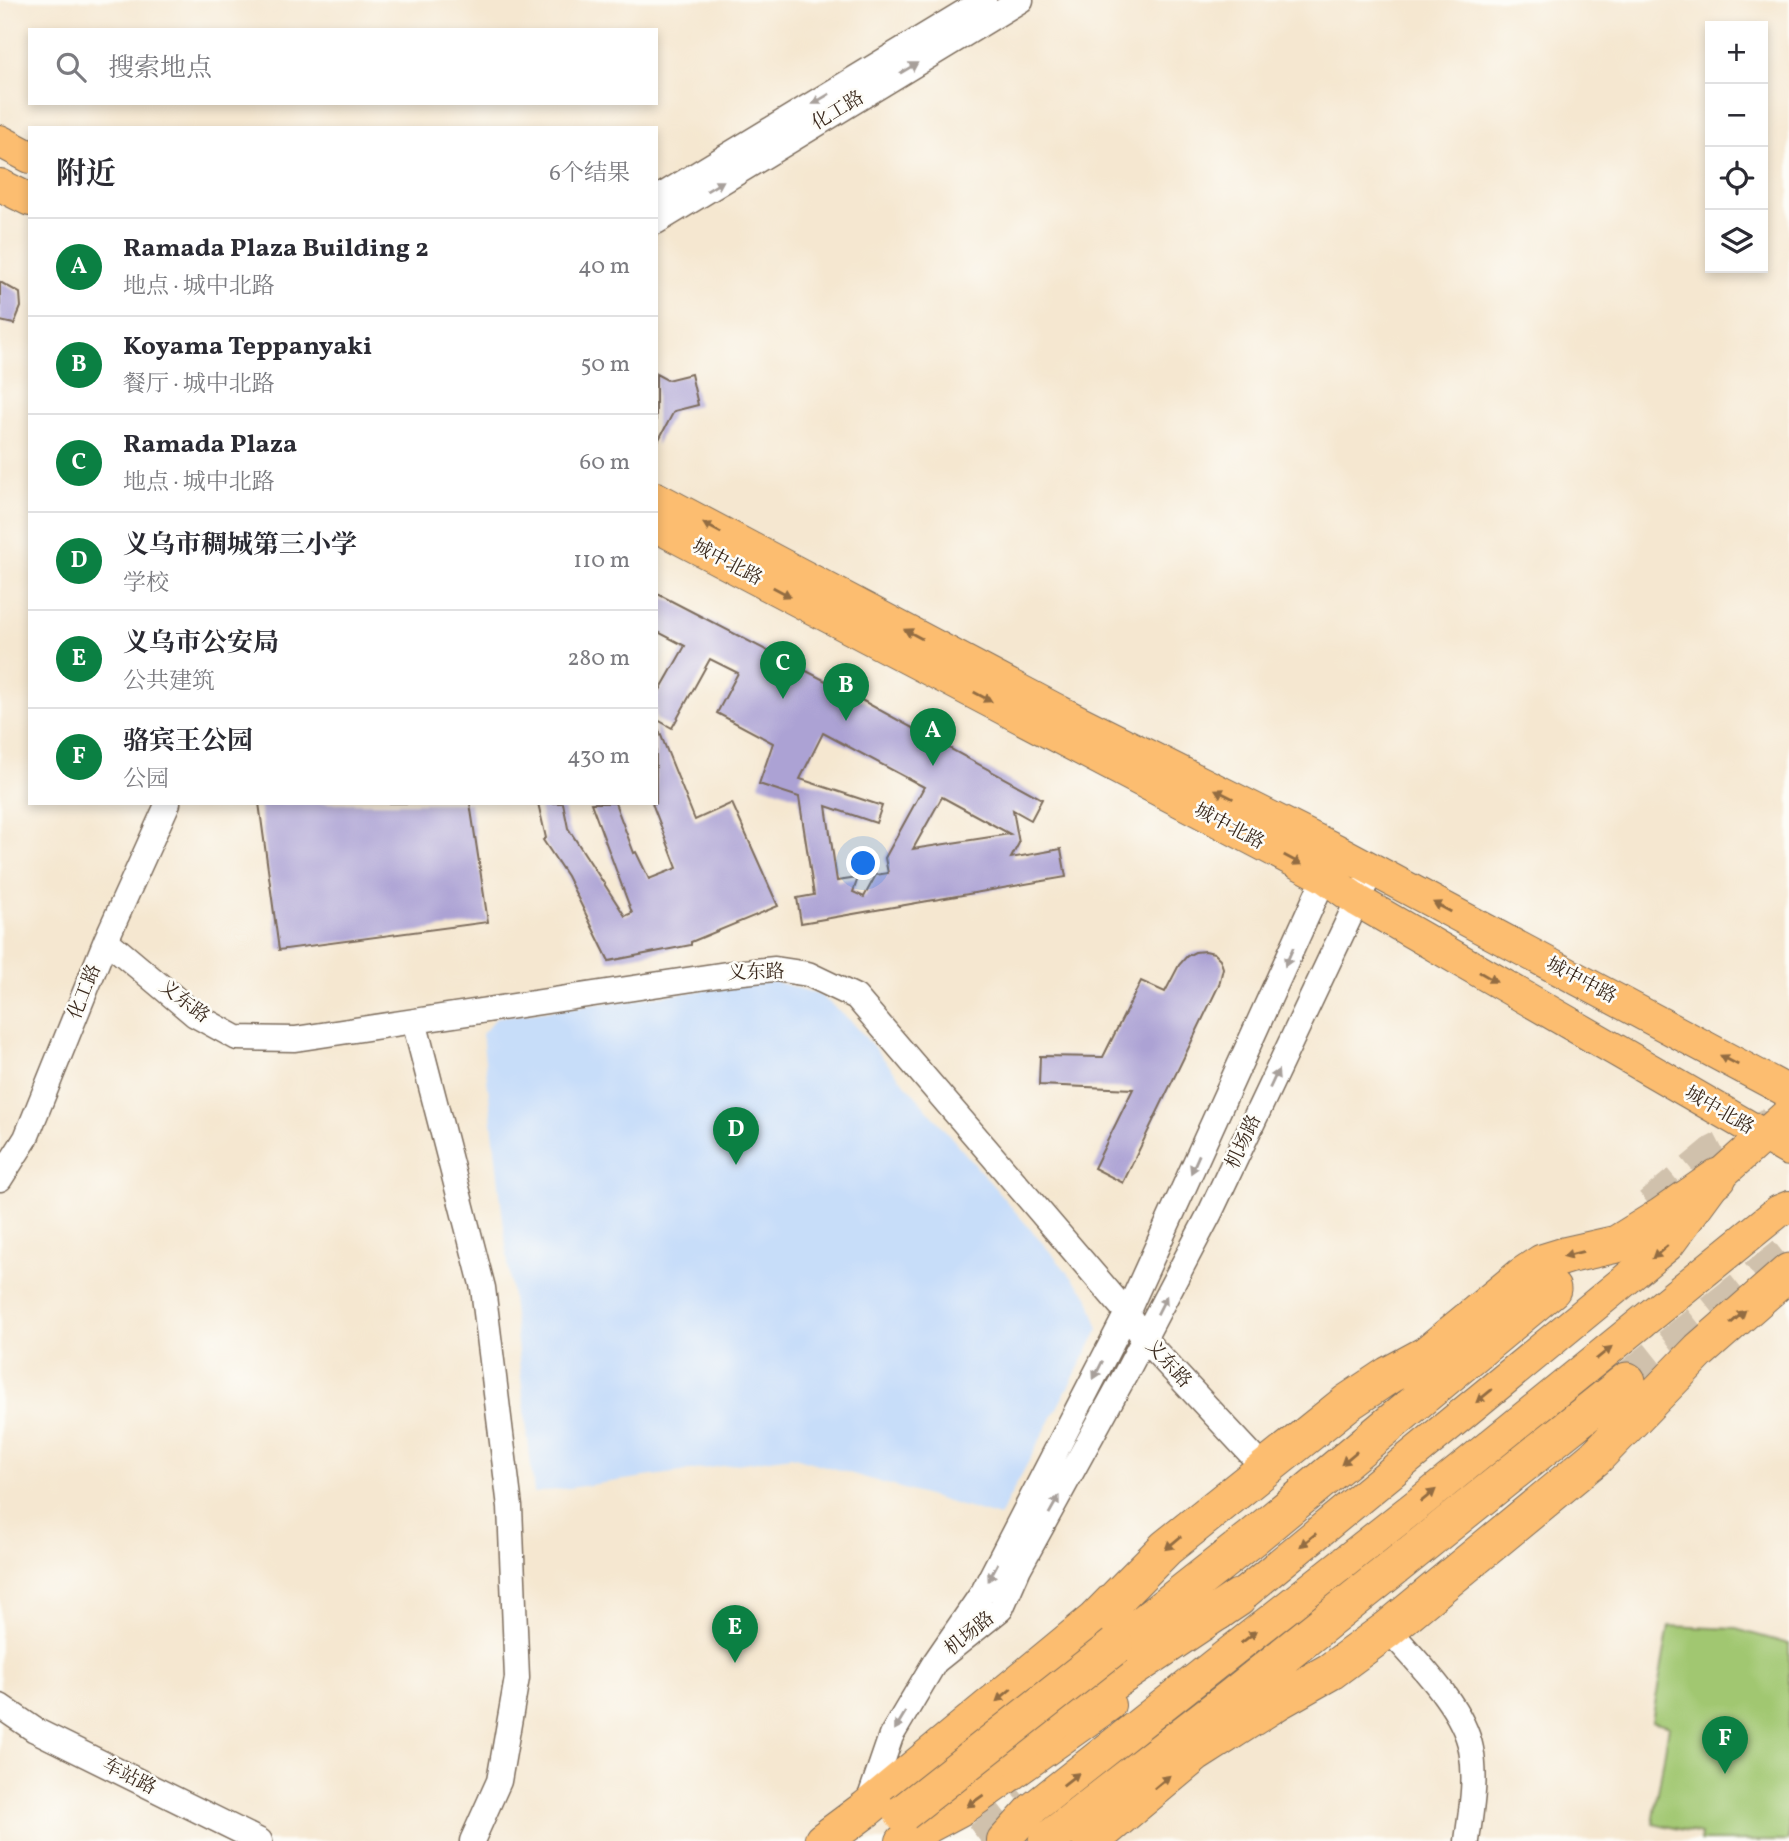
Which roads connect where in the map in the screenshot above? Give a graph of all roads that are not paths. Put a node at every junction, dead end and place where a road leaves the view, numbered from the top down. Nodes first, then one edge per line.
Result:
1 (984, 0) edge
2 (1021, 0) edge
3 (0, 141) edge
4 (28, 156) edge
5 (0, 184) edge
6 (658, 198) edge
7 (28, 199) edge
8 (658, 221) edge
9 (658, 499) edge
10 (658, 527) edge
11 (167, 805) edge
12 (1331, 864) junction
13 (1372, 870) junction
14 (1358, 901) junction
15 (106, 940) junction
16 (414, 1021) junction
17 (1789, 1092) edge
18 (1789, 1113) edge
19 (1776, 1143) edge
20 (1718, 1177) junction
21 (0, 1179) edge
22 (1789, 1207) edge
23 (1789, 1272) edge
24 (1552, 1289) dead end
25 (1127, 1313) junction
26 (1144, 1339) junction
27 (1700, 1350) junction
28 (1426, 1355) junction
29 (1627, 1381) tunnel mouth
30 (1264, 1468) junction
31 (1238, 1598) junction
32 (1388, 1629) junction
33 (1119, 1643) junction
34 (935, 1662) junction
35 (1232, 1697) junction
36 (0, 1706) edge
37 (865, 1825) edge
38 (902, 1827) edge
39 (261, 1841) edge
40 (472, 1841) edge
41 (822, 1841) edge
42 (842, 1841) edge
43 (1003, 1841) edge
44 (1047, 1841) tunnel mouth
45 (1091, 1841) edge
46 (1467, 1841) edge

1 -> 6 street, 化工路
8 -> 2 street, 化工路
3 - 4 main road
5 - 7 main road
12 -> 9 main road, 城中北路
10 -> 12 main road, 城中北路
11 - 15 street, 化工路
12 - 13 main road, 城中北路
12 - 14 main road, 城中北路
12 -> 25 street, 机场路
13 - 14 street, 机场路
17 -> 13 main road, 城中中路
14 -> 19 main road, 城中北路
26 -> 14 street, 机场路
15 - 16 street, 义东路
15 - 21 street, 化工路
16 - 25 street, 义东路
16 - 40 street
18 - 19 main road
19 - 20 main road
20 -> 28 highway
20 -> 31 main road
43 -> 22 main road
27 -> 23 highway
24 -> 33 highway
25 - 26 street, 义东路
25 -> 34 street, 机场路
26 - 30 street, 义东路
34 -> 26 street, 机场路
27 - 32 highway
27 - 35 highway
28 - 30 highway
28 - 33 highway
29 - 35 highway
30 -> 37 highway
31 -> 38 main road
31 - 42 highway
45 -> 32 highway
32 - 46 street
33 - 38 highway, bridge
34 -> 37 street
35 - 44 highway
36 - 39 street, 车站路
37 - 38 highway
37 - 41 highway
38 - 42 highway

